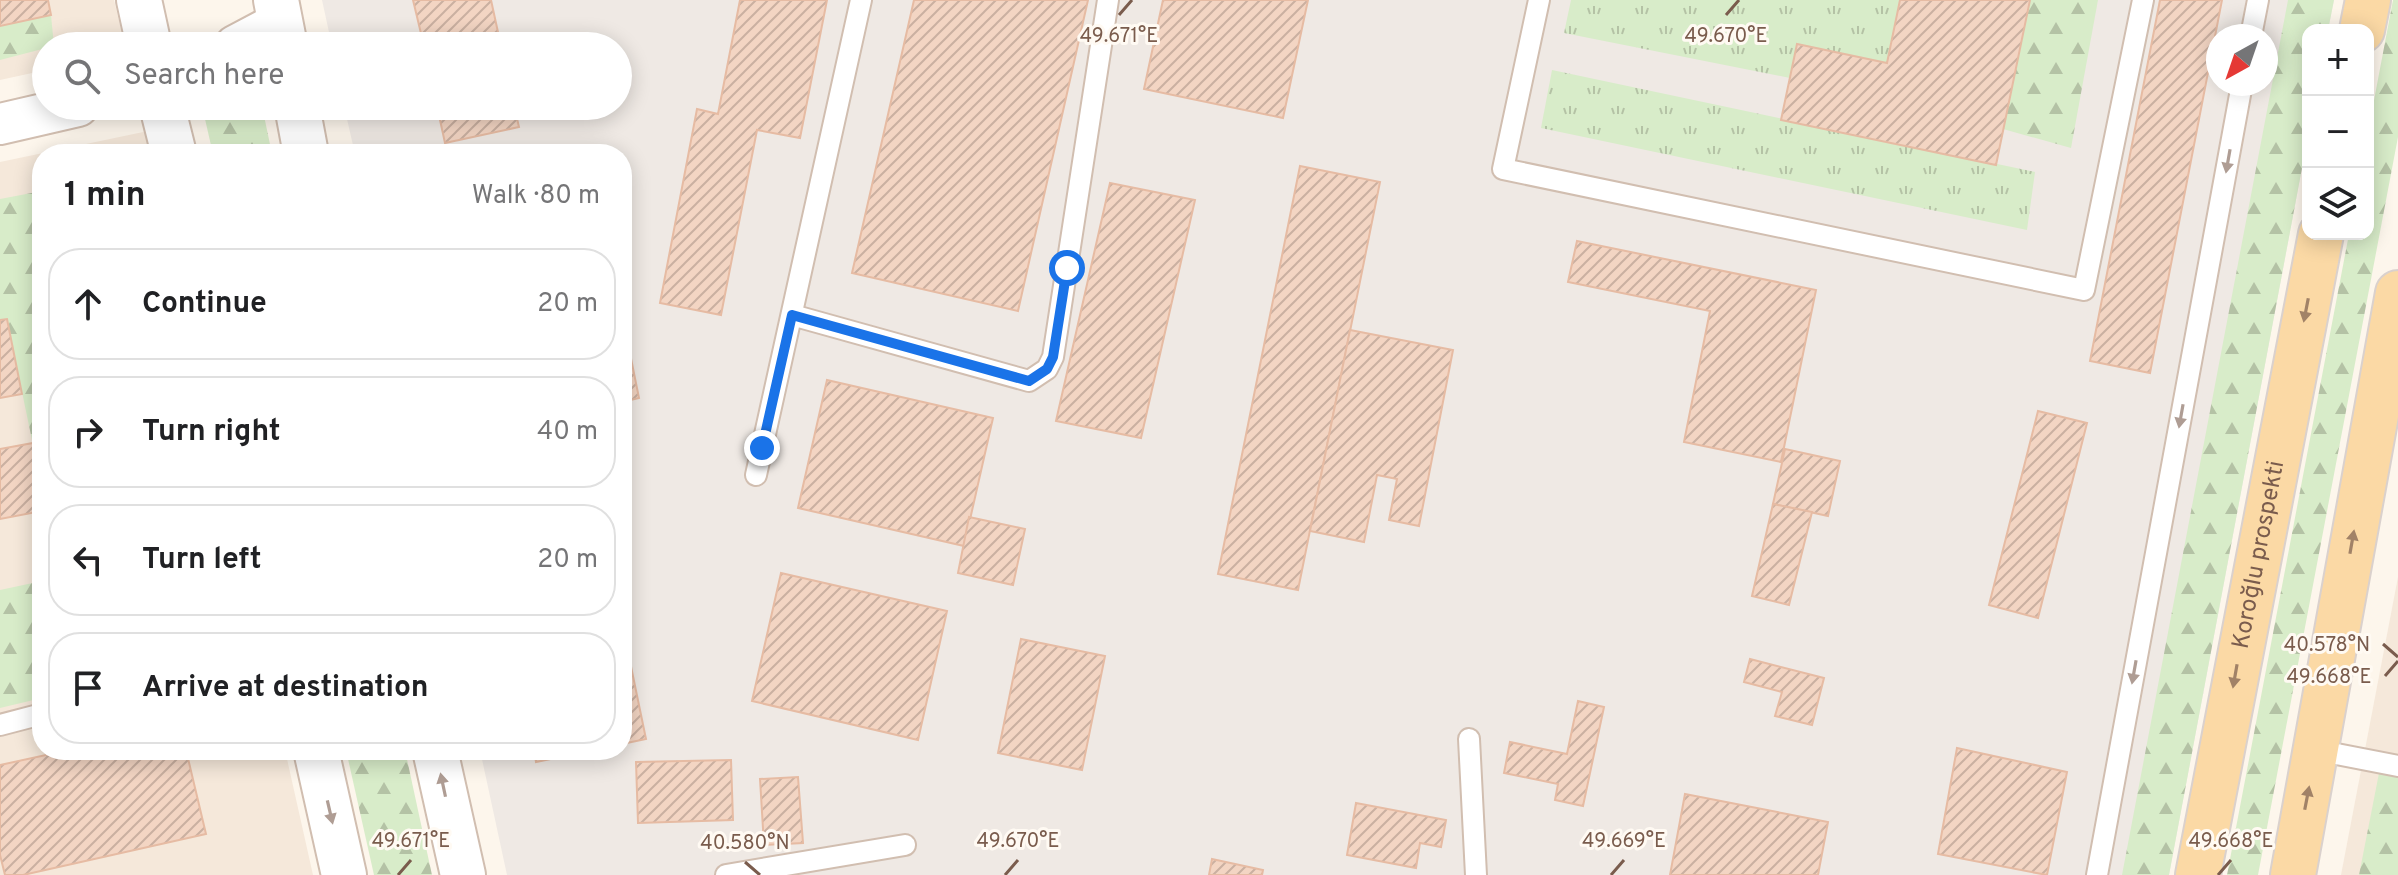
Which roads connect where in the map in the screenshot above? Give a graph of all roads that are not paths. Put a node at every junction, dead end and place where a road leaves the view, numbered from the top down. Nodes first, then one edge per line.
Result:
1 (139, 0) edge
2 (861, 0) edge
3 (1108, 0) edge
4 (1539, 0) edge
5 (2143, 0) edge
6 (2258, 0) edge
7 (2368, 0) edge
8 (2253, 24) edge
9 (2363, 24) edge
10 (146, 32) edge
11 (2240, 96) edge
12 (32, 117) edge
13 (166, 120) edge
14 (300, 120) edge
15 (0, 124) edge
16 (172, 144) edge
17 (304, 144) edge
18 (2320, 240) edge
19 (2398, 293) edge
20 (792, 315) junction
21 (756, 475) dead end
22 (32, 717) edge
23 (0, 725) edge
24 (1469, 739) dead end
25 (2316, 750) junction
26 (318, 760) edge
27 (437, 760) edge
28 (2398, 766) edge
29 (905, 845) dead end
30 (344, 875) edge
31 (463, 875) edge
32 (726, 875) edge
33 (1476, 875) edge
34 (2097, 875) edge
35 (2198, 875) edge
36 (2293, 875) edge

1 - 10 street
2 - 20 lane
3 - 20 lane
4 - 5 lane
6 - 8 lane
7 - 9 main road
11 -> 34 lane
12 - 15 street
13 - 16 street
14 - 17 street
18 -> 35 main road, Koroğlu prospekti
25 -> 19 main road
20 - 21 lane
22 - 23 lane
24 - 33 lane
25 - 28 lane
36 -> 25 main road
26 -> 30 street
31 -> 27 street
29 - 32 lane

